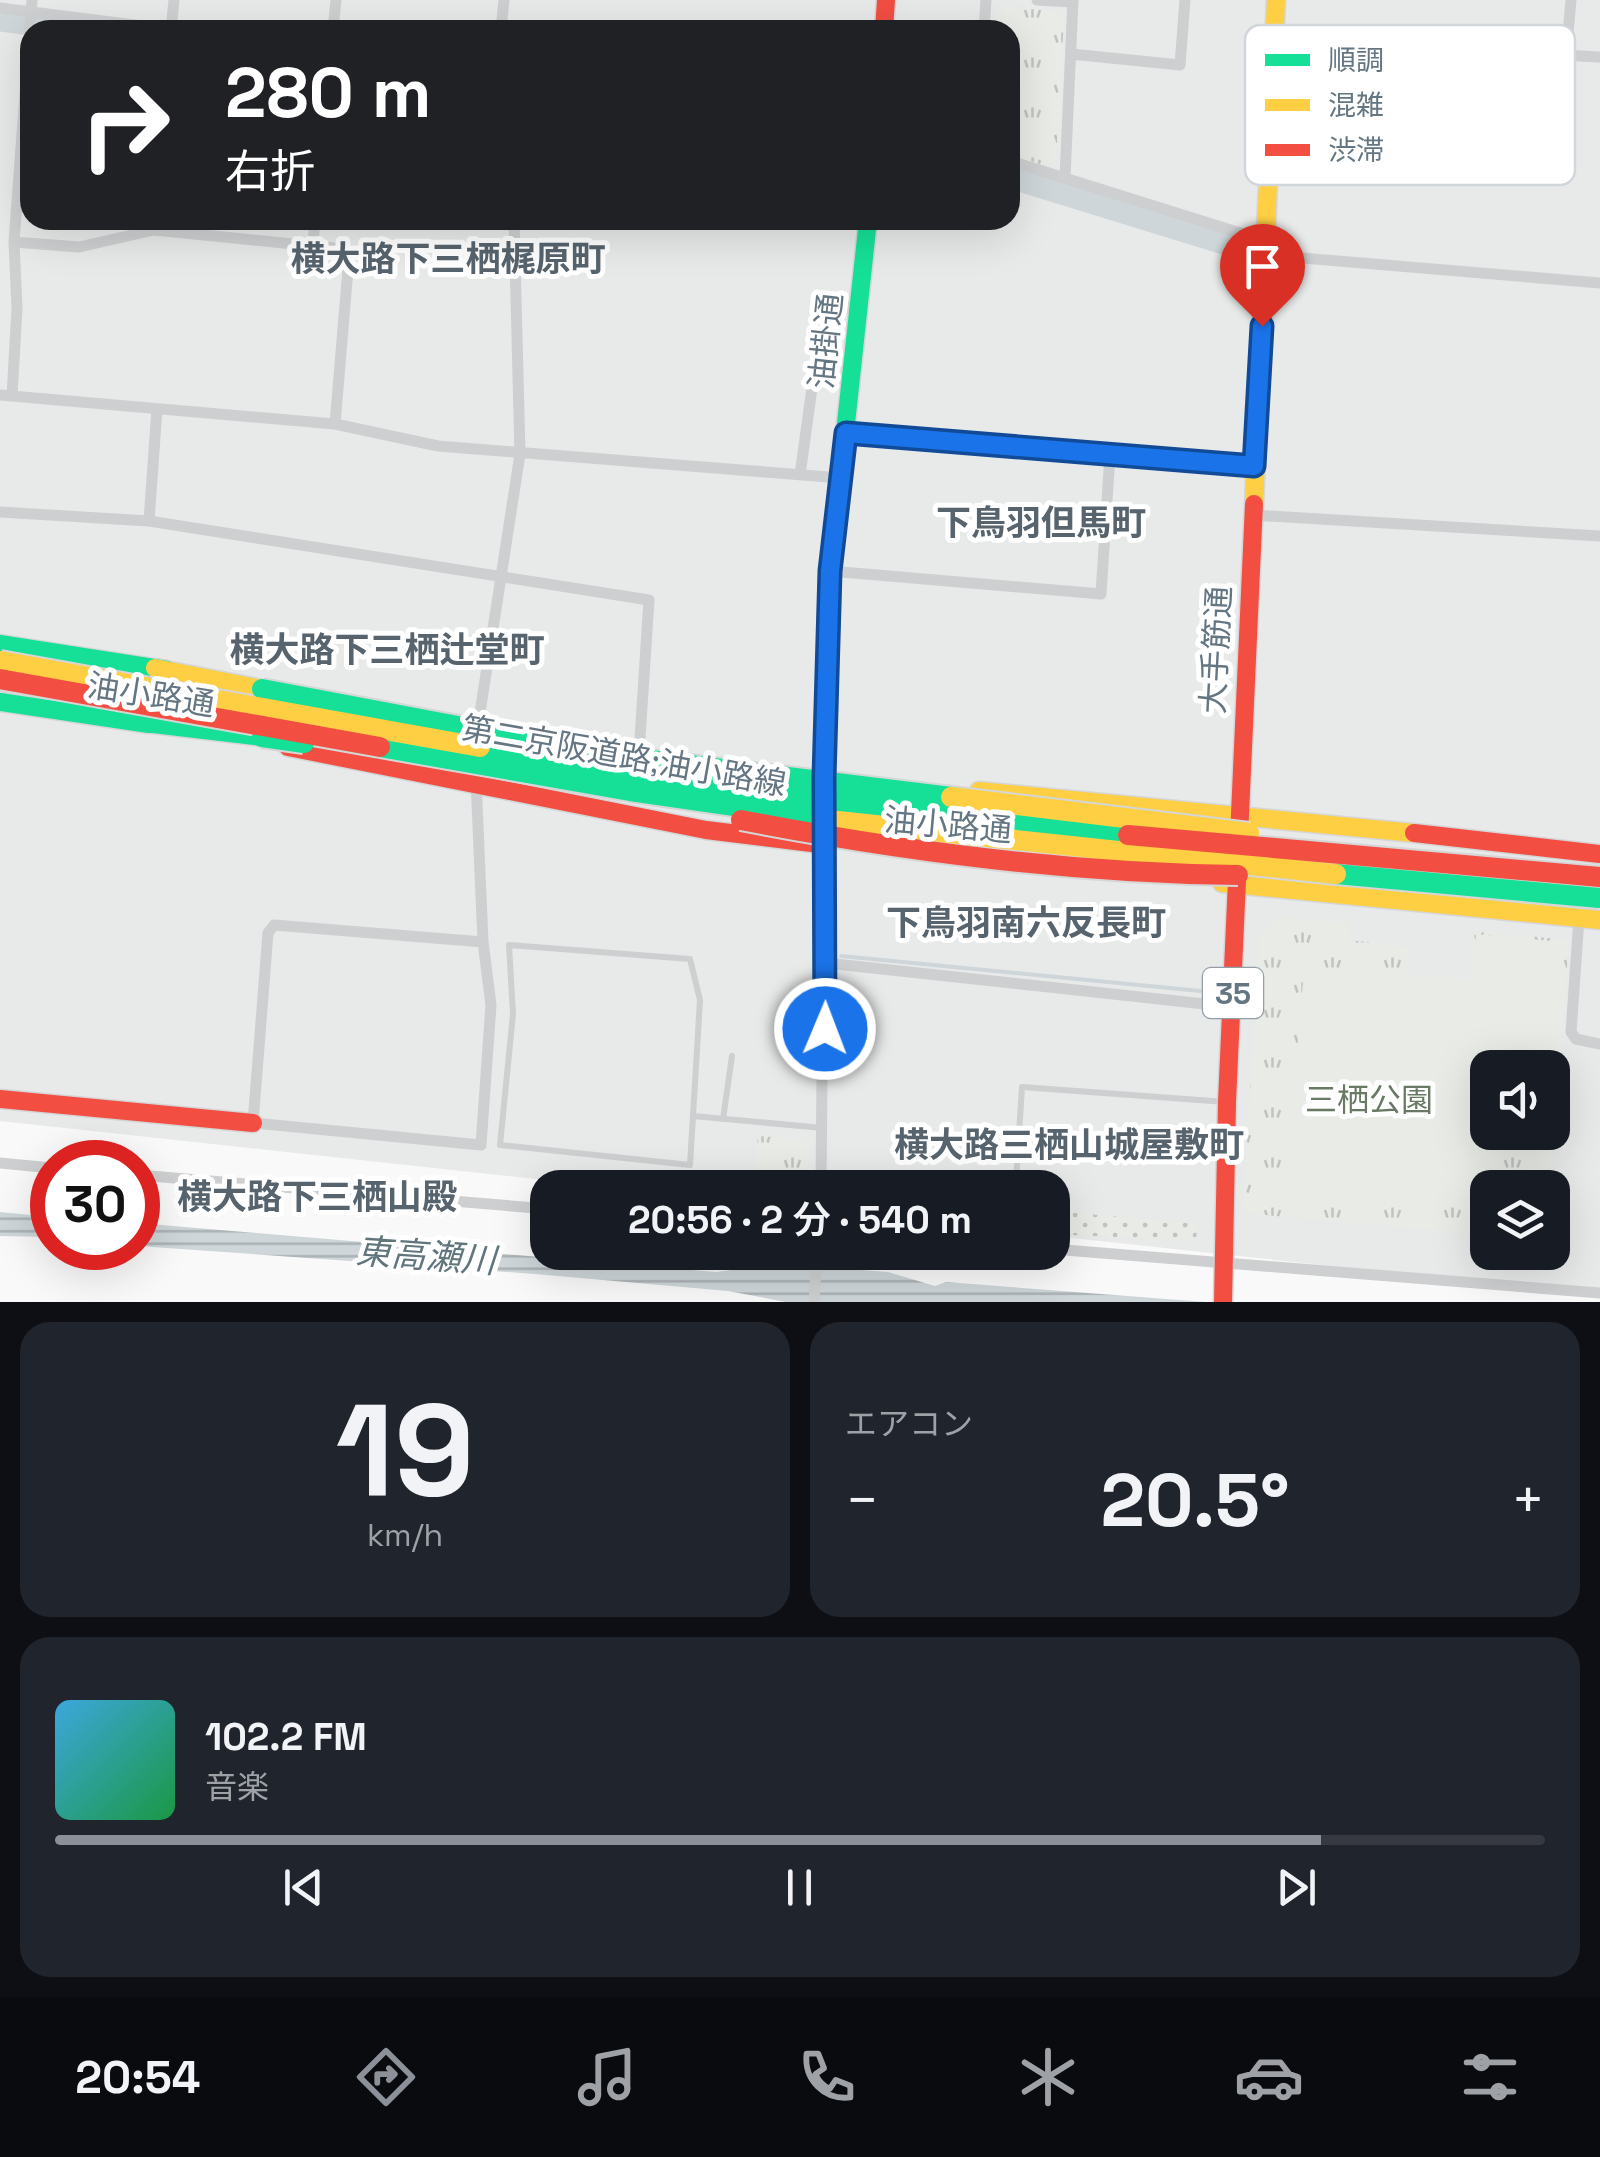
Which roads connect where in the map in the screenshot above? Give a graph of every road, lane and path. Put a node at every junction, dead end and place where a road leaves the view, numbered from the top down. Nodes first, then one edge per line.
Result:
1 (1037, 0) edge
2 (1184, 0) edge
3 (1276, 0) edge
4 (1572, 0) edge
5 (1073, 1) edge
6 (32, 6) edge
7 (0, 8) edge
8 (114, 20) edge
9 (1275, 25) edge
10 (1569, 25) edge
11 (1071, 54) junction
12 (1575, 56) edge
13 (1600, 57) edge
14 (20, 163) edge
15 (1020, 164) edge
16 (1065, 178) junction
17 (1268, 185) edge
18 (137, 230) edge
19 (193, 230) edge
20 (288, 230) edge
21 (314, 230) edge
22 (514, 230) edge
23 (867, 230) edge
24 (14, 242) junction
25 (286, 242) junction
26 (313, 244) junction
27 (1266, 248) junction
28 (1600, 283) edge
29 (860, 302) junction
30 (6, 396) edge
31 (157, 409) junction
32 (336, 424) junction
33 (846, 433) junction
34 (520, 454) junction
35 (1110, 454) junction
36 (1254, 466) junction
37 (800, 475) junction
38 (841, 478) junction
39 (0, 512) edge
40 (1252, 515) junction
41 (149, 521) junction
42 (1600, 536) edge
43 (830, 571) junction
44 (501, 578) junction
45 (0, 644) edge
46 (0, 661) edge
47 (154, 668) junction
48 (0, 679) edge
49 (0, 702) edge
50 (136, 722) junction
51 (477, 722) junction
52 (639, 753) junction
53 (824, 777) junction
54 (476, 785) junction
55 (1239, 814) junction
56 (824, 845) junction
57 (1600, 854) edge
58 (1351, 864) junction
59 (1600, 877) edge
60 (1237, 884) junction
61 (1600, 898) edge
62 (1589, 919) edge
63 (483, 942) junction
64 (826, 963) junction
65 (1232, 1007) junction
66 (1600, 1044) edge
67 (732, 1056) dead end
68 (0, 1099) edge
69 (1227, 1102) junction
70 (693, 1116) junction
71 (724, 1119) junction
72 (253, 1123) junction
73 (824, 1128) junction
74 (0, 1162) edge
75 (30, 1165) edge
76 (822, 1170) edge
77 (1017, 1170) edge
78 (160, 1178) edge
79 (530, 1208) edge
80 (1070, 1251) edge
81 (816, 1270) edge
82 (1225, 1270) junction
83 (1600, 1293) edge
84 (814, 1302) edge
85 (1223, 1302) edge

1 - 5 street
2 - 11 street
3 - 9 main road, 大手筋通 / 35
4 - 10 street
5 - 11 street
6 - 7 street
6 - 8 street
11 - 16 street
12 - 13 street
14 - 24 street
15 - 16 street
16 - 27 street
17 - 27 main road, 大手筋通 / 35
18 - 24 street
19 - 25 street
20 - 25 lane
21 - 26 street
22 - 34 street
23 - 29 main road, 油掛通
24 - 30 street
25 - 26 street
26 - 32 street
27 - 28 street
27 - 36 main road, 大手筋通 / 35
29 - 33 main road, 油掛通
29 - 37 street
30 - 31 street
31 - 32 street
31 - 41 street
32 - 34 street
33 - 35 street
33 - 38 main road, 油掛通
34 - 37 street
34 - 44 street
35 - 36 street
35 - 43 street
36 - 40 main road, 大手筋通 / 35
37 - 38 street
38 - 43 main road, 油掛通
39 - 41 street
40 - 42 street
40 - 55 main road, 大手筋通 / 35
41 - 44 street
43 - 53 main road, 油掛通
44 - 51 street
44 - 52 street
45 - 47 main road, 油小路通
46 - 58 main road, 第二京阪道路;油小路線, bridge
47 - 51 main road, 油小路通
47 - 58 main road, bridge
48 - 58 main road, 第二京阪道路;油小路線, bridge
49 - 50 main road, 油小路通
50 - 54 main road, 油小路通
50 - 58 main road, bridge
51 - 52 main road, 油小路通
51 - 54 street
52 - 53 main road, 油小路通
53 - 55 main road, 油小路通
53 - 56 main road, 油掛通
54 - 56 main road, 油小路通
54 - 63 street
55 - 57 main road, 油小路通
55 - 60 main road, 大手筋通 / 35
56 - 60 main road, 油小路通
56 - 64 street, 油掛通
58 - 59 main road, 第二京阪道路;油小路線, bridge
58 - 61 main road, 第二京阪道路;油小路線, bridge
60 - 62 main road, 油小路通
60 - 65 main road, 大手筋通 / 35
62 - 66 street
63 - 72 street
63 - 72 street
64 - 65 street
64 - 73 street, 油掛通
65 - 69 main road, 大手筋通 / 35
67 - 71 lane
68 - 72 main road
69 - 77 lane
69 - 82 main road, 大手筋通 / 35
70 - 70 lane
70 - 71 lane
71 - 73 lane
73 - 76 street, 油掛通
74 - 75 street
78 - 79 street
80 - 82 street
81 - 84 street
82 - 83 street
82 - 85 main road, 大手筋通 / 35

